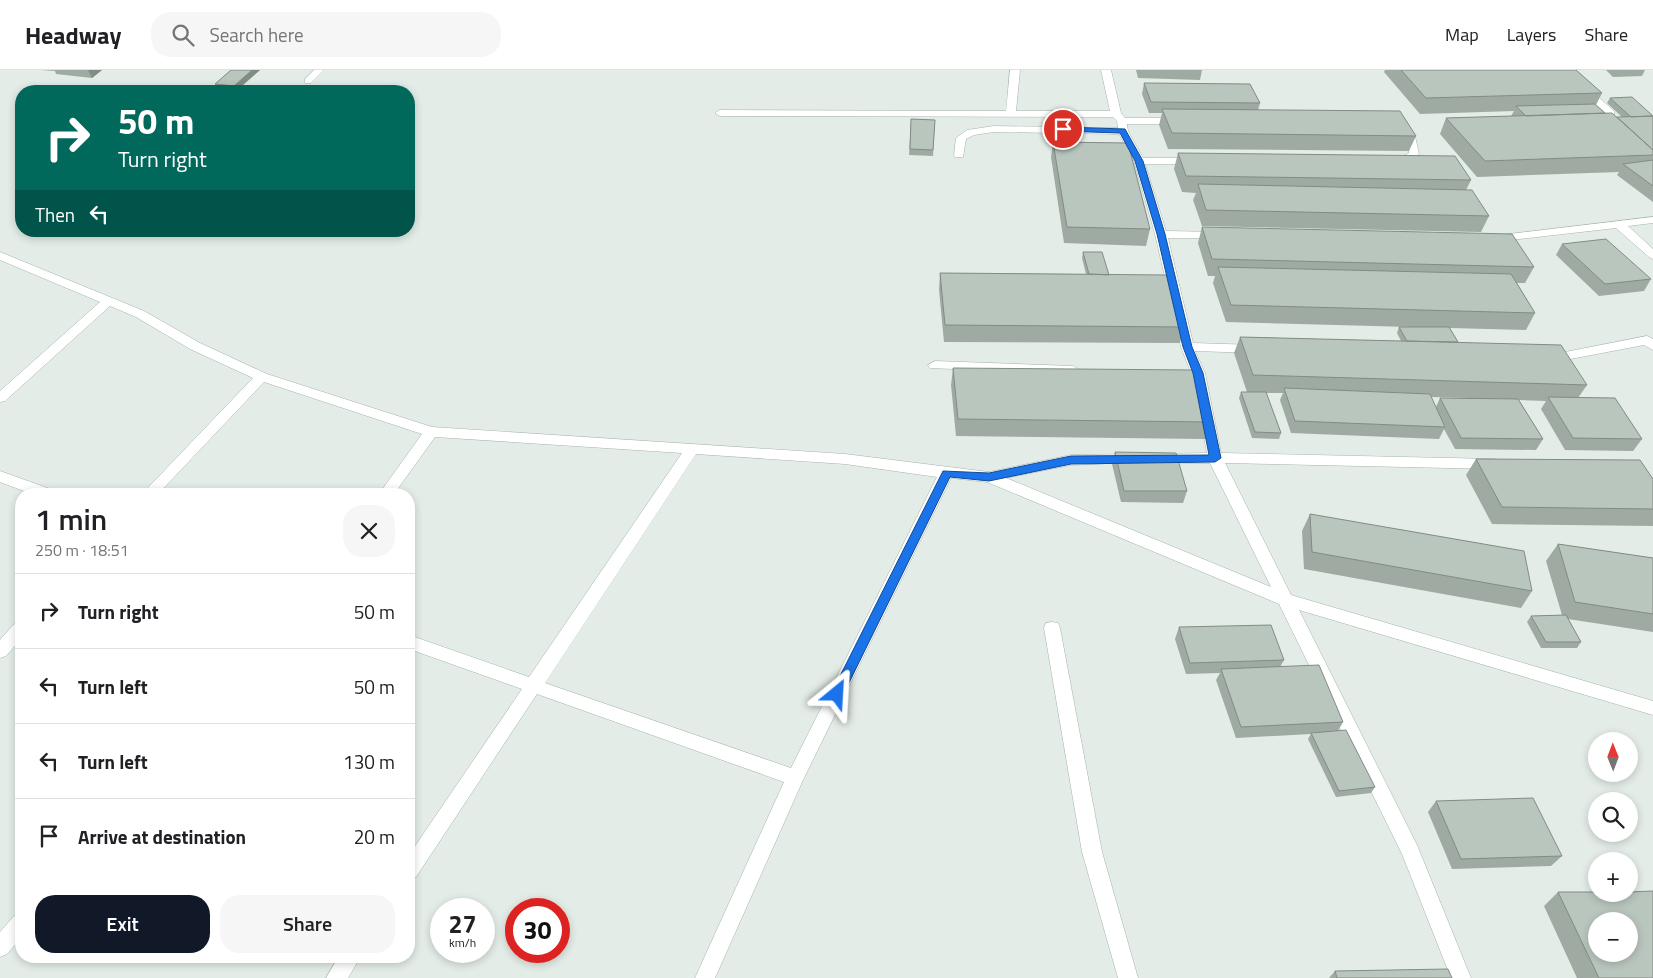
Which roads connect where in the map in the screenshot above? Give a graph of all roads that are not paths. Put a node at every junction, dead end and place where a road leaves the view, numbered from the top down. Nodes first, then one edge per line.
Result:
1 (319, 70) edge
2 (1015, 70) edge
3 (1106, 70) edge
4 (1562, 70) edge
5 (308, 81) dead end
6 (720, 113) dead end
7 (1011, 114) junction
8 (1610, 114) edge
9 (1192, 121) edge
10 (1120, 122) junction
11 (1392, 124) edge
12 (959, 155) dead end
13 (1139, 161) junction
14 (1206, 161) edge
15 (1383, 161) edge
16 (1653, 220) edge
17 (1620, 224) junction
18 (1161, 234) junction
19 (1230, 236) edge
20 (1486, 240) edge
21 (1653, 255) edge
22 (0, 256) edge
23 (108, 301) junction
24 (1651, 342) edge
25 (1187, 347) junction
26 (1273, 349) edge
27 (1532, 356) edge
28 (935, 365) dead end
29 (1084, 370) edge
30 (1182, 373) edge
31 (1198, 373) junction
32 (262, 377) junction
33 (0, 398) edge
34 (431, 432) junction
35 (691, 450) junction
36 (1215, 458) junction
37 (1505, 464) edge
38 (946, 473) junction
39 (0, 476) edge
40 (989, 477) junction
41 (32, 488) edge
42 (155, 488) edge
43 (390, 488) edge
44 (1286, 600) junction
45 (1052, 628) dead end
46 (15, 635) edge
47 (415, 644) edge
48 (0, 651) edge
49 (534, 686) junction
50 (1653, 708) edge
51 (795, 778) junction
52 (415, 862) edge
53 (15, 930) edge
54 (0, 947) edge
55 (346, 963) edge
56 (336, 978) edge
57 (705, 978) edge
58 (1128, 978) edge
59 (1462, 978) edge

1 - 5 street
2 - 7 street
3 - 10 street
4 - 8 street
6 - 7 street
7 - 10 street
9 - 10 street
10 - 12 street
10 - 13 street
11 - 15 street
13 - 14 street
13 - 18 street
16 - 17 street
17 - 20 street
17 - 21 street
18 - 19 street
18 - 25 street
22 - 23 street
23 - 32 street
23 - 33 street
24 - 27 street
25 - 26 street
25 - 31 street
28 - 29 street
30 - 31 street
31 - 36 street
32 - 34 street
32 - 42 street
34 - 35 street
34 - 43 street
35 - 38 street
35 - 49 street
36 - 37 street
36 - 40 street
36 - 44 street
38 - 40 street
38 - 51 street
39 - 41 street
40 - 44 street
44 - 50 street
44 - 59 street
45 - 58 street
46 - 48 street
47 - 49 street
49 - 51 street
49 - 52 street
51 - 57 street
53 - 54 street
55 - 56 street

